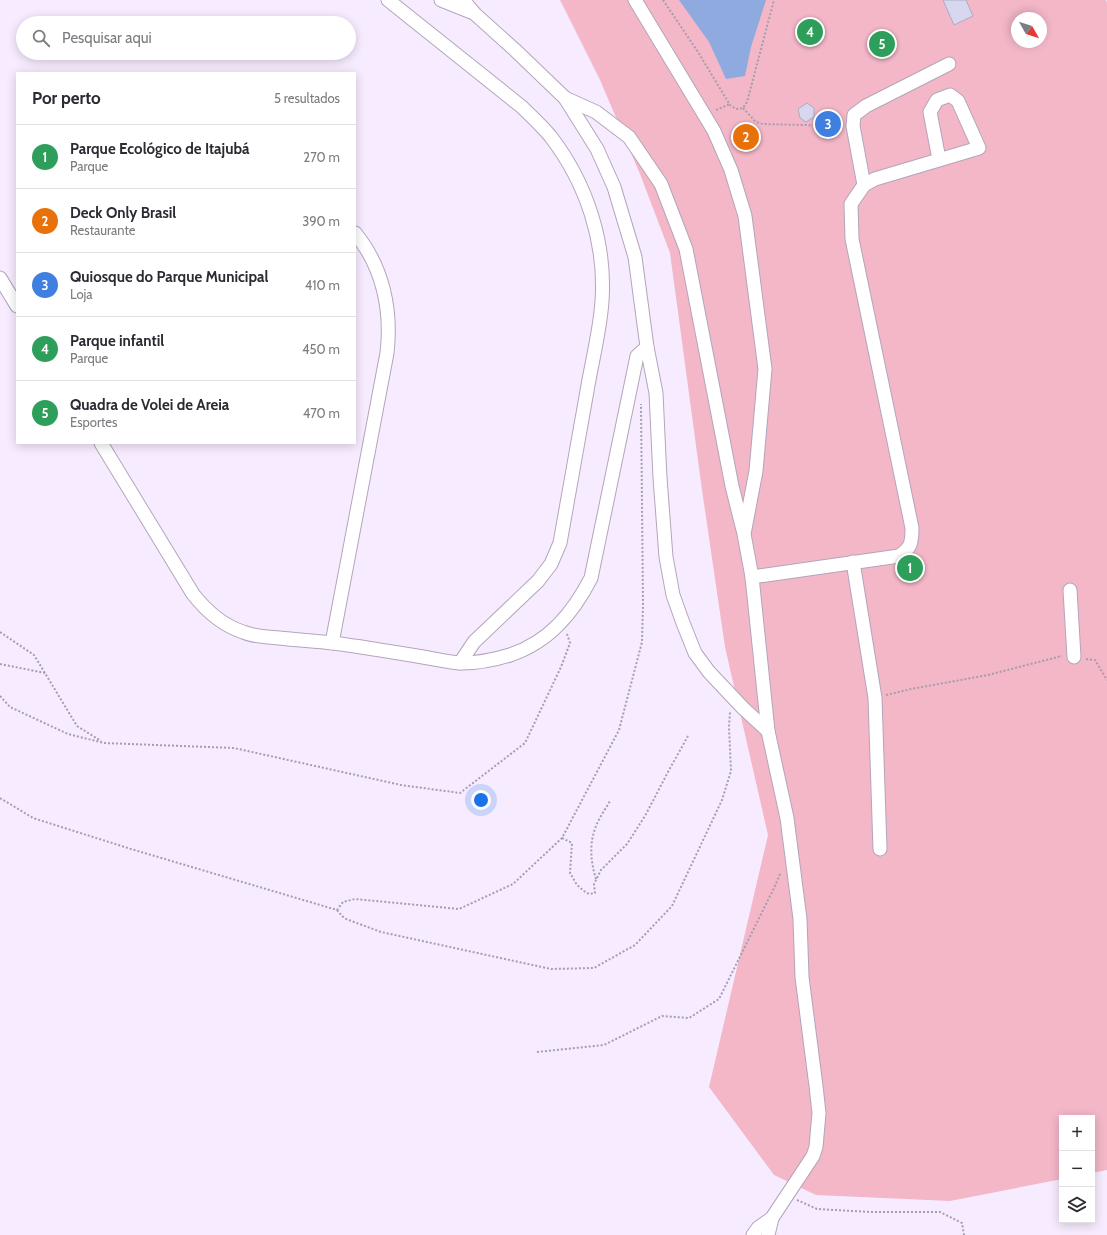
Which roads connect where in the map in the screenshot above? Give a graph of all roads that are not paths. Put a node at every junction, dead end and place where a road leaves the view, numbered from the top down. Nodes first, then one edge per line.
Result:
1 (388, 0) edge
2 (441, 0) edge
3 (463, 0) edge
4 (470, 0) edge
5 (635, 0) edge
6 (475, 14) junction
7 (949, 64) dead end
8 (565, 98) junction
9 (939, 159) junction
10 (864, 185) junction
11 (356, 234) edge
12 (0, 278) edge
13 (16, 304) edge
14 (647, 347) junction
15 (102, 444) edge
16 (744, 534) junction
17 (853, 562) junction
18 (752, 577) junction
19 (1070, 590) dead end
20 (332, 643) junction
21 (1074, 657) road end
22 (460, 663) junction
23 (768, 731) junction
24 (880, 849) dead end
25 (772, 1218) junction
26 (752, 1235) edge
27 (768, 1235) edge

1 - 22 street
2 - 6 street
3 - 6 street
4 - 6 street
5 - 16 street
6 - 8 street
7 - 10 street
8 - 14 street
8 - 16 street
9 - 9 street
9 - 10 street
10 - 17 street
11 - 20 street
12 - 13 street
14 - 22 street
14 - 23 street
15 - 20 street
16 - 18 street
17 - 18 street
17 - 24 street
18 - 23 street
19 - 21 street
20 - 22 street
23 - 25 street
25 - 26 street
25 - 27 street

